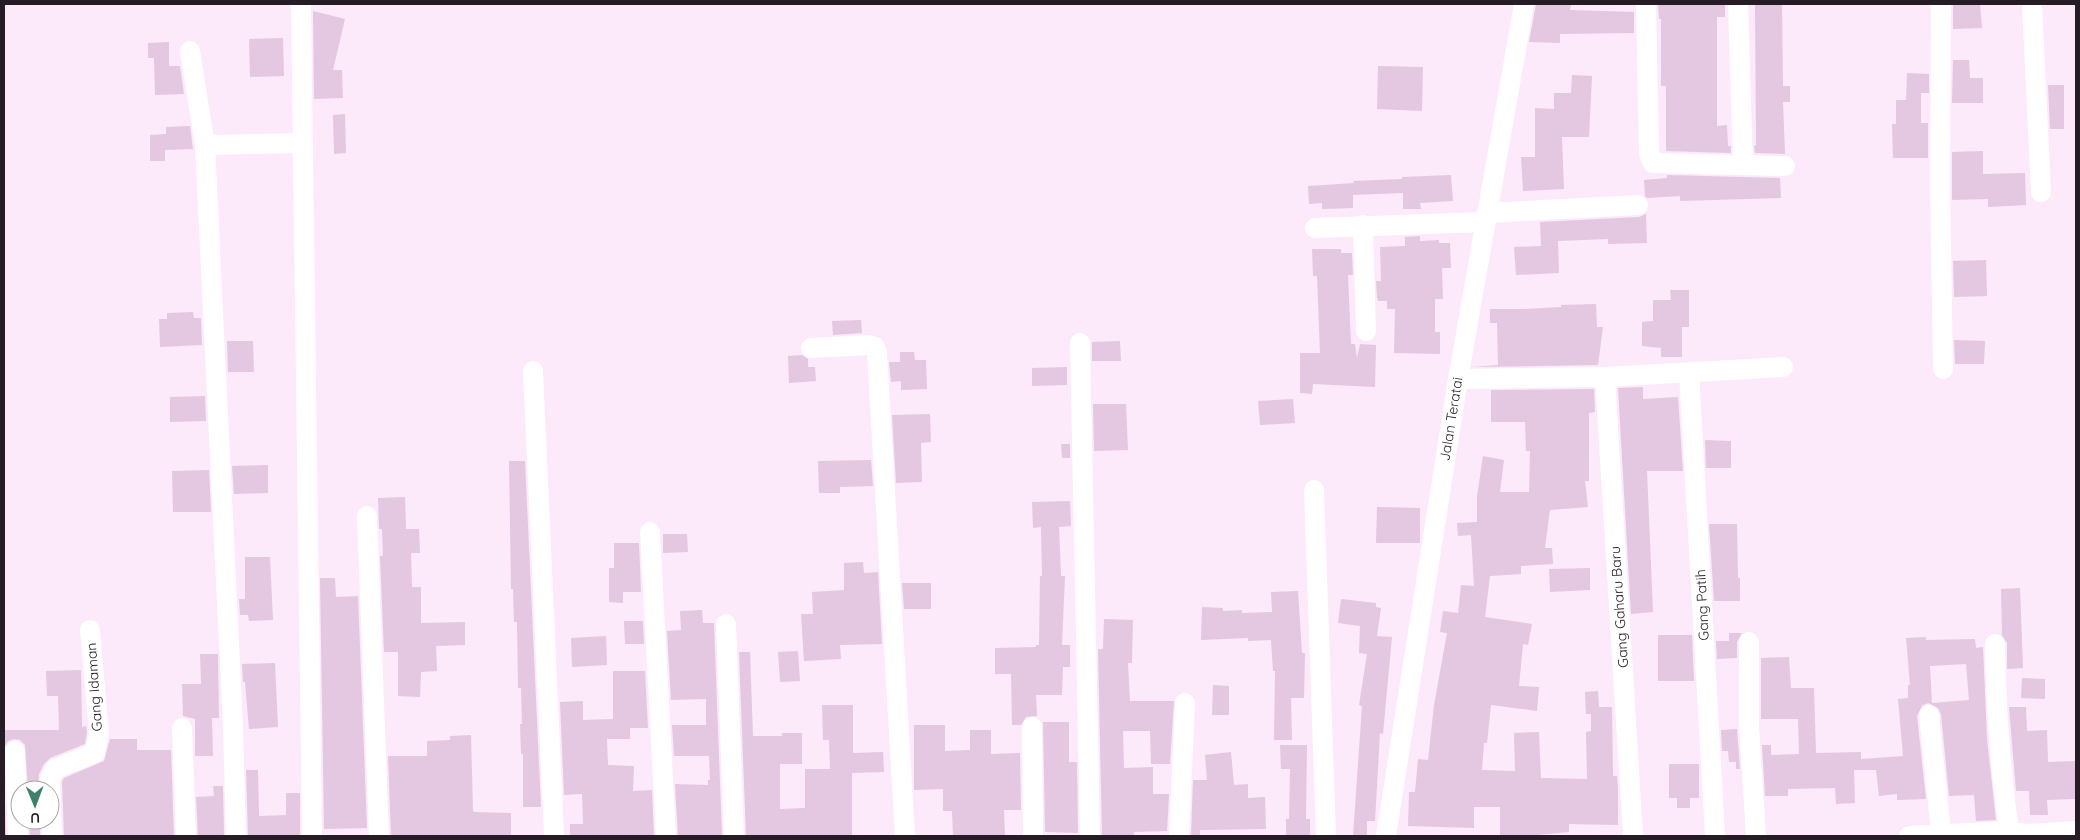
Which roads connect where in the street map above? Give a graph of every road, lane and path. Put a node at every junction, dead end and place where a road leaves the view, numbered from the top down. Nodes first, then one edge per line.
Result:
1 (301, 4) edge
2 (1524, 4) edge
3 (1646, 4) edge
4 (1738, 4) edge
5 (1941, 4) edge
6 (2032, 4) edge
7 (190, 51) dead end
8 (302, 143) junction
9 (206, 146) junction
10 (1743, 165) junction
11 (1785, 166) dead end
12 (2041, 192) dead end
13 (1638, 205) dead end
14 (1486, 218) junction
15 (1363, 225) junction
16 (1315, 228) dead end
17 (1366, 331) dead end
18 (1080, 343) dead end
19 (810, 348) dead end
20 (1783, 366) dead end
21 (1942, 370) dead end
22 (533, 371) dead end
23 (1689, 373) junction
24 (1604, 378) junction
25 (1458, 379) junction
26 (1314, 490) dead end
27 (366, 516) dead end
28 (650, 532) dead end
29 (726, 624) dead end
30 (90, 630) dead end
31 (1748, 642) dead end
32 (1995, 644) dead end
33 (1185, 703) dead end
34 (1930, 715) dead end
35 (1032, 727) dead end
36 (182, 728) dead end
37 (16, 751) dead end
38 (2076, 831) edge
39 (1941, 833) junction
40 (2021, 834) edge
41 (18, 836) edge
42 (52, 836) edge
43 (186, 836) edge
44 (236, 836) edge
45 (312, 836) edge
46 (379, 836) edge
47 (554, 836) edge
48 (666, 836) edge
49 (734, 836) edge
50 (905, 836) edge
51 (1033, 836) edge
52 (1090, 836) edge
53 (1179, 836) edge
54 (1326, 836) edge
55 (1386, 836) edge
56 (1633, 836) edge
57 (1715, 836) edge
58 (1756, 836) edge
59 (1909, 836) edge

1 - 8 street
2 - 14 street, Jalan Teratai
3 - 10 street
4 - 10 street
5 - 21 street
6 - 12 street
7 - 9 street
8 - 9 street
8 - 45 street
9 - 44 street
10 - 11 street
13 - 14 street
14 - 15 street
14 - 25 street, Jalan Teratai
15 - 16 street
15 - 17 street
18 - 52 street
19 - 50 street
20 - 23 street
22 - 47 street
23 - 24 street
23 - 57 street, Gang Patih
24 - 25 street
24 - 56 street, Gang Gaharu Baru
25 - 55 street, Jalan Teratai
26 - 54 street
27 - 46 street
28 - 48 street
29 - 49 street
30 - 42 street, Gang Idaman
31 - 58 street
32 - 40 street
33 - 53 street
34 - 39 street
35 - 51 street
36 - 43 street
37 - 41 street
38 - 40 street
39 - 40 street
39 - 59 street

